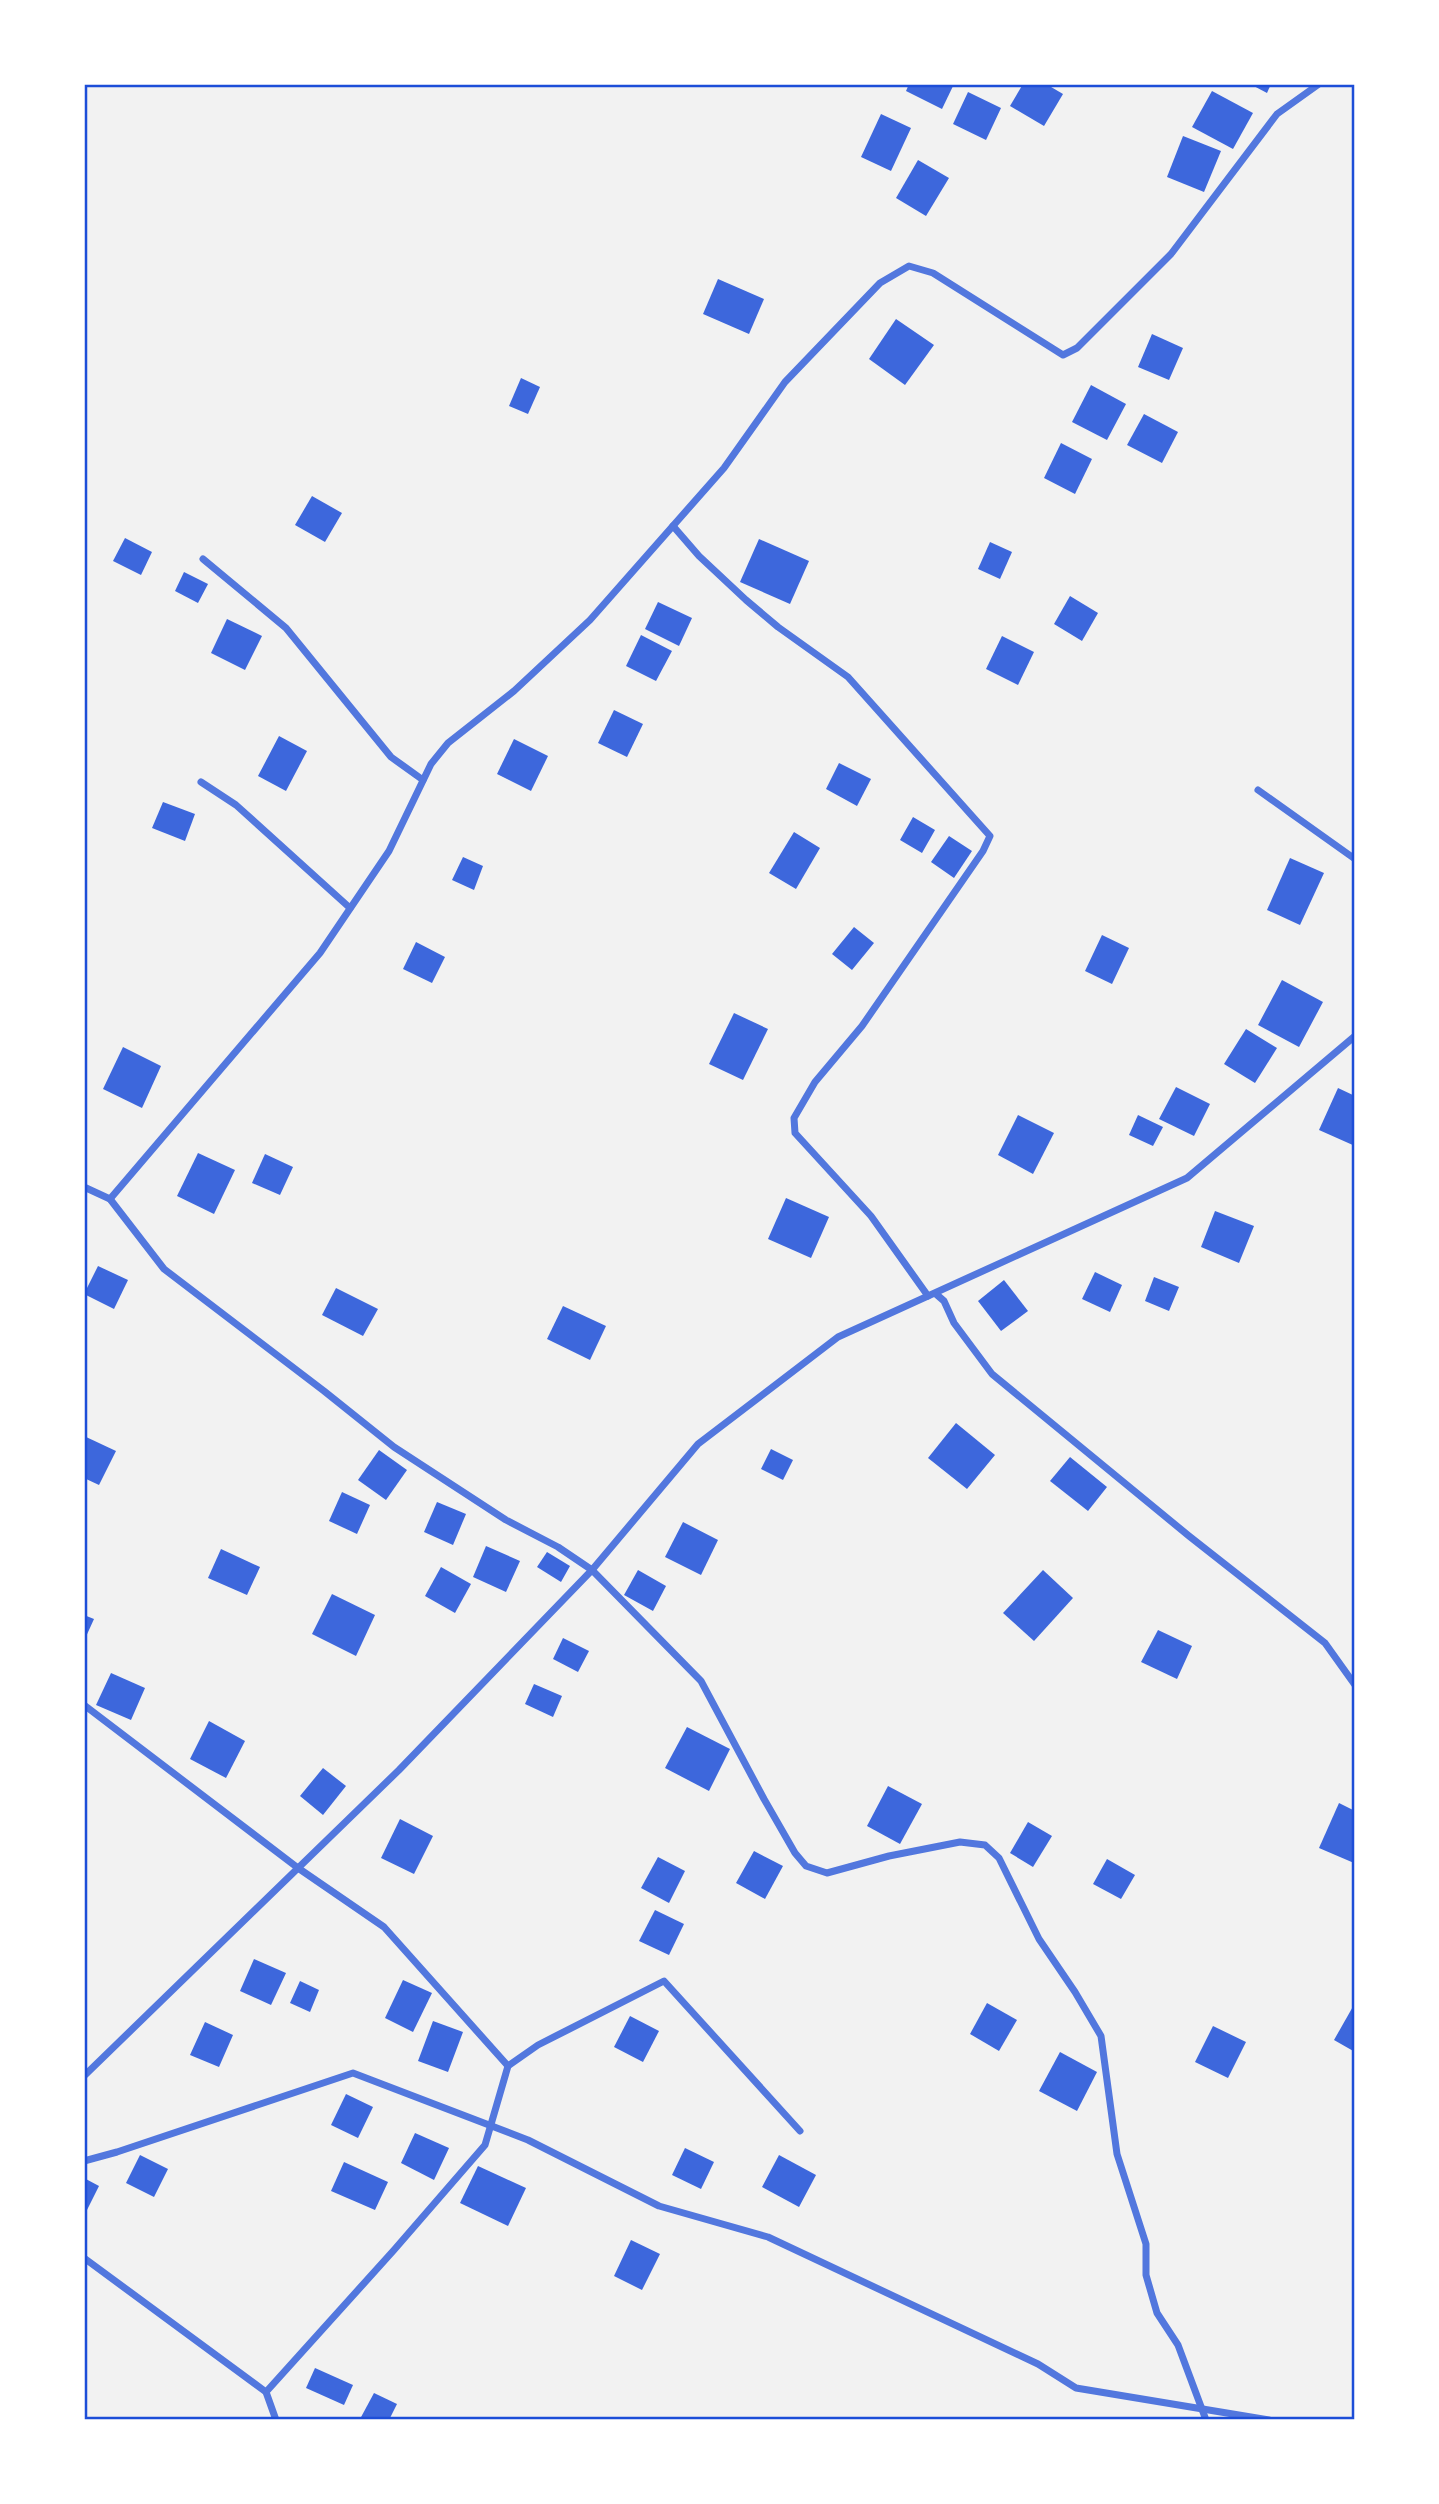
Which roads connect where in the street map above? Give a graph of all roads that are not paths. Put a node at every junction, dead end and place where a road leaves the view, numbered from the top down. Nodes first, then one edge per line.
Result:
1 (1319, 84) edge
2 (673, 526) junction
3 (202, 559) dead end
4 (423, 780) junction
5 (201, 782) dead end
6 (1258, 790) dead end
7 (1355, 859) edge
8 (350, 908) junction
9 (1355, 1036) edge
10 (84, 1187) edge
11 (110, 1199) junction
12 (932, 1295) junction
13 (592, 1570) junction
14 (1355, 1685) edge
15 (84, 1705) edge
16 (298, 1868) junction
17 (508, 2066) junction
18 (84, 2076) edge
19 (491, 2125) junction
20 (800, 2131) dead end
21 (84, 2161) edge
22 (84, 2258) edge
23 (266, 2392) junction
24 (1202, 2409) junction
25 (276, 2420) edge
26 (1206, 2420) edge
27 (1269, 2420) edge

1 - 2 street
2 - 4 street
2 - 12 street
3 - 4 street
4 - 8 street
5 - 8 street
6 - 7 street
8 - 11 street
9 - 12 street
10 - 11 street
11 - 13 street
12 - 13 street
12 - 14 street
13 - 16 street
13 - 24 street
15 - 16 street
16 - 17 street
16 - 18 street
17 - 19 street
17 - 20 street
19 - 21 street
19 - 23 street
19 - 24 street
22 - 23 street
23 - 25 street
24 - 26 street
24 - 27 street

